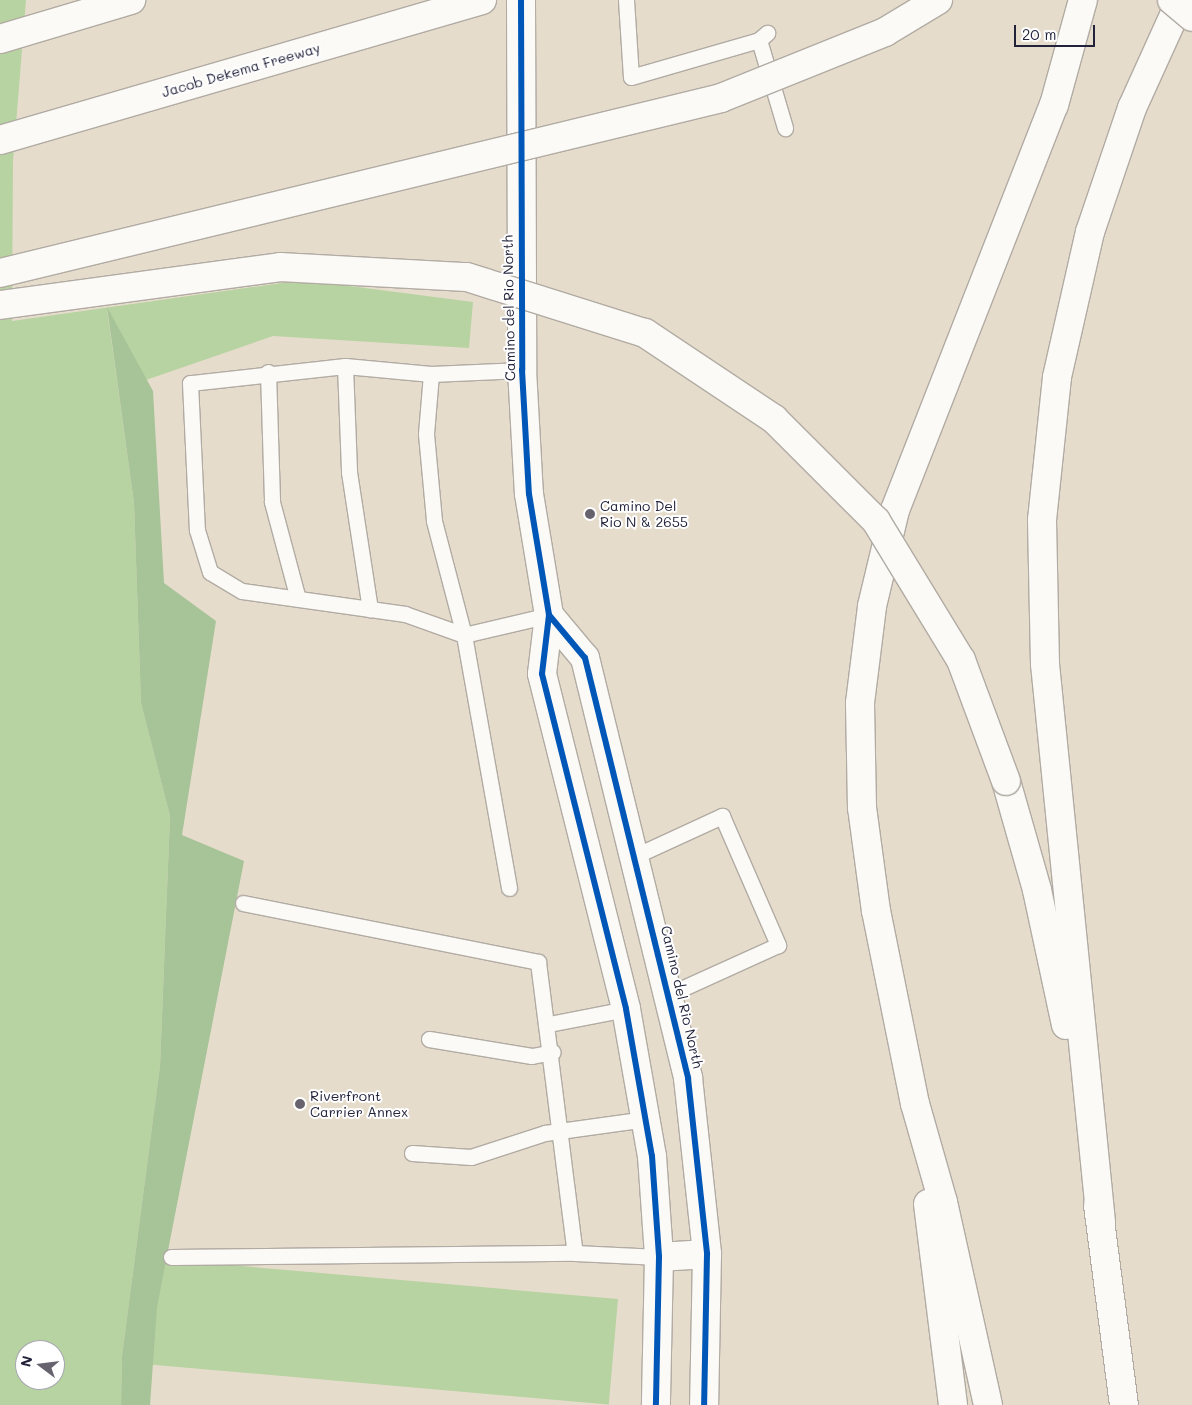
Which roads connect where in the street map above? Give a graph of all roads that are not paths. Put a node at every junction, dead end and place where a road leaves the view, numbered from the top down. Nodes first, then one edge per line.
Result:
1 (131, 0) edge
2 (482, 0) edge
3 (521, 0) edge
4 (626, 0) edge
5 (938, 0) edge
6 (1082, 0) edge
7 (1172, 0) edge
8 (1181, 0) edge
9 (1192, 17) edge
10 (0, 39) edge
11 (785, 128) dead end
12 (0, 140) edge
13 (0, 273) edge
14 (0, 304) edge
15 (345, 366) junction
16 (522, 370) junction
17 (268, 372) junction
18 (431, 374) junction
19 (298, 599) junction
20 (370, 609) junction
21 (549, 615) junction
22 (464, 634) junction
23 (635, 856) junction
24 (509, 888) dead end
25 (243, 903) dead end
26 (670, 994) junction
27 (626, 1009) junction
28 (549, 1024) junction
29 (429, 1039) dead end
30 (553, 1052) junction
31 (915, 1104) junction
32 (646, 1119) junction
33 (562, 1130) junction
34 (412, 1153) dead end
35 (1101, 1222) junction
36 (575, 1253) junction
37 (707, 1254) junction
38 (171, 1257) dead end
39 (660, 1257) junction
40 (656, 1405) edge
41 (704, 1405) edge
42 (953, 1405) edge
43 (988, 1405) edge
44 (1124, 1405) edge

1 - 10 main road
2 - 12 main road, Jacob Dekema Freeway
3 - 16 main road, Camino del Rio North
4 - 11 lane
5 - 13 main road, bridge
6 - 31 main road
7 - 9 main road, bridge
8 - 35 main road
14 - 35 main road, bridge
15 - 17 lane
15 - 18 lane
15 - 20 lane
16 - 18 lane
16 - 21 main road, Camino del Rio North
17 - 19 lane
17 - 19 lane
18 - 22 lane
19 - 20 lane
20 - 22 lane
21 - 22 lane
21 - 23 main road, Camino del Rio North
21 - 27 main road, Camino del Rio North
22 - 24 lane
23 - 26 main road, Camino del Rio North
23 - 26 lane
25 - 28 lane
26 - 37 main road, Camino del Rio North
27 - 28 lane
27 - 32 main road, Camino del Rio North
28 - 30 lane
29 - 30 lane
30 - 33 lane
31 - 42 main road
31 - 43 main road
32 - 33 lane
32 - 39 main road, Camino del Rio North
33 - 34 lane
33 - 36 lane
35 - 44 main road
36 - 38 lane
36 - 39 lane
37 - 39 main road
37 - 41 main road, Camino del Rio North
39 - 40 main road, Camino del Rio North

